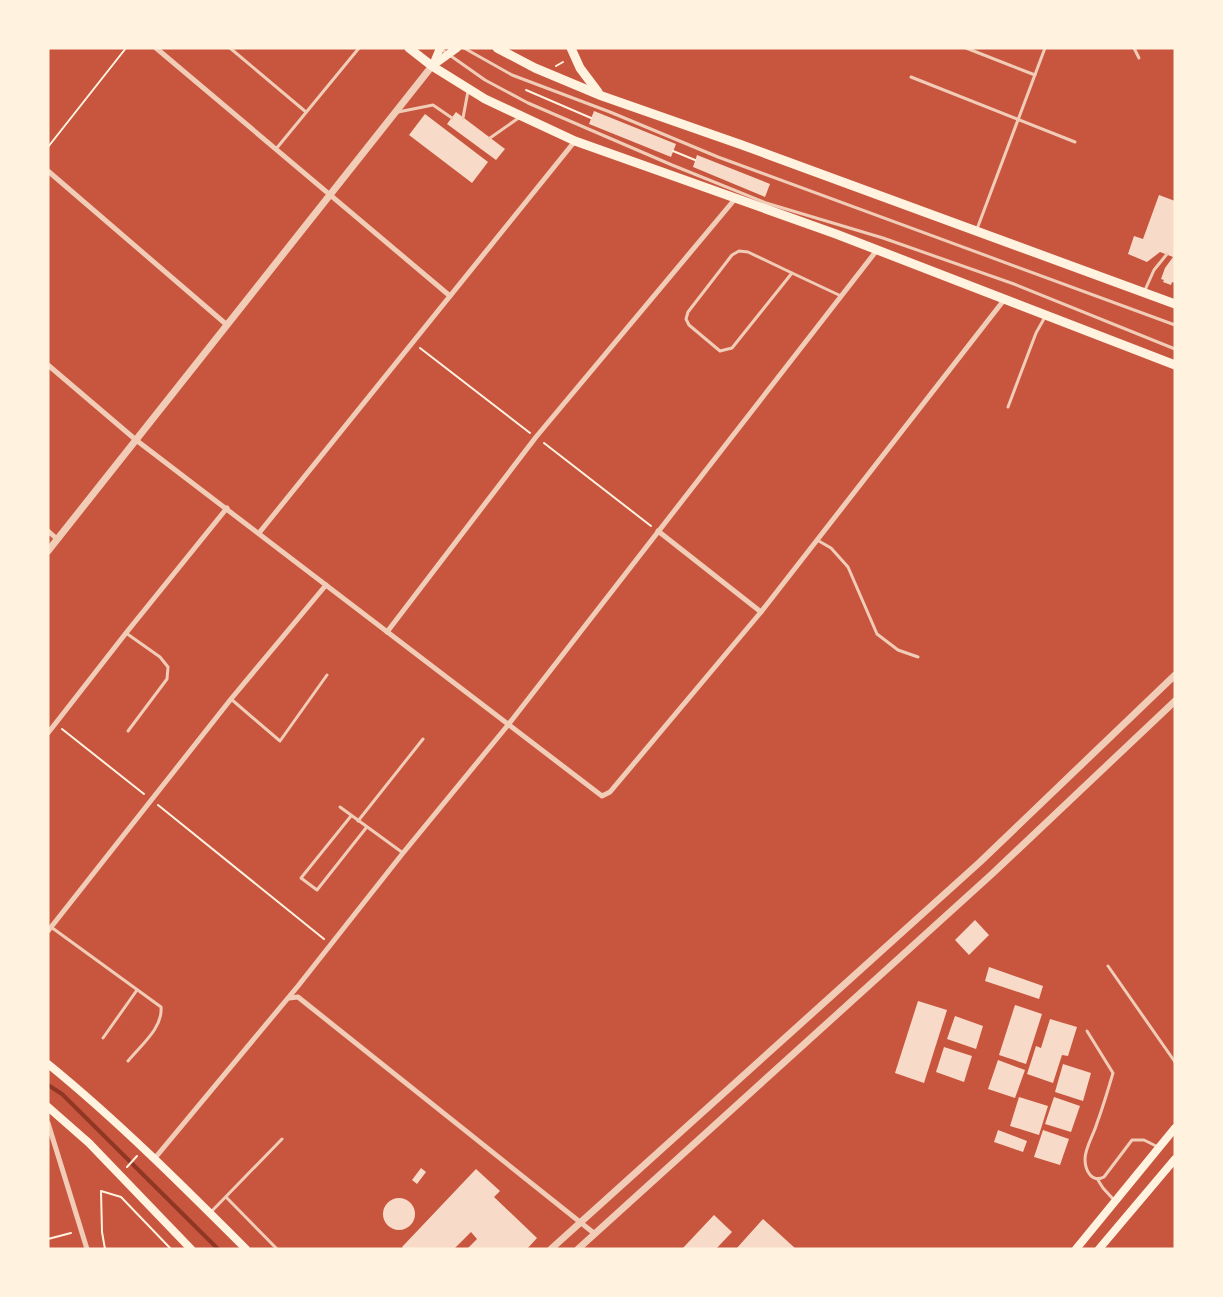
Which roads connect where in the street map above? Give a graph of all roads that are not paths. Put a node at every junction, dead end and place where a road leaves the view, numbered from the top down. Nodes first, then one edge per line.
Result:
1 (156, 48) edge
2 (230, 48) edge
3 (359, 48) edge
4 (409, 48) edge
5 (440, 48) edge
6 (457, 48) edge
7 (464, 48) edge
8 (497, 48) edge
9 (571, 48) edge
10 (966, 48) edge
11 (1045, 48) edge
12 (1134, 48) edge
13 (448, 55) junction
14 (1139, 58) dead end
15 (432, 66) junction
16 (1035, 75) junction
17 (912, 77) dead end
18 (469, 90) junction
19 (602, 96) junction
20 (306, 112) junction
21 (396, 112) junction
22 (520, 117) junction
23 (452, 118) dead end
24 (463, 118) dead end
25 (1018, 119) junction
26 (490, 138) dead end
27 (575, 141) junction
28 (1076, 142) dead end
29 (276, 149) junction
30 (48, 171) edge
31 (330, 195) junction
32 (735, 199) junction
33 (976, 230) junction
34 (877, 250) junction
35 (1167, 254) dead end
36 (792, 273) junction
37 (1145, 292) junction
38 (450, 296) junction
39 (841, 296) junction
40 (1004, 300) junction
41 (1175, 304) edge
42 (1046, 316) junction
43 (227, 325) junction
44 (1175, 325) edge
45 (1175, 349) edge
46 (48, 365) edge
47 (1175, 365) edge
48 (1008, 407) dead end
49 (136, 440) junction
50 (227, 508) junction
51 (48, 531) edge
52 (658, 531) junction
53 (259, 533) junction
54 (57, 539) junction
55 (817, 540) junction
56 (48, 551) edge
57 (326, 585) junction
58 (761, 612) junction
59 (387, 632) junction
60 (126, 633) junction
61 (918, 657) dead end
62 (327, 675) dead end
63 (1175, 675) edge
64 (231, 699) junction
65 (1175, 701) edge
66 (508, 725) junction
67 (128, 730) dead end
68 (48, 733) edge
69 (423, 739) dead end
70 (340, 807) dead end
71 (351, 816) junction
72 (358, 822) junction
73 (366, 828) junction
74 (403, 853) junction
75 (50, 929) edge
76 (1108, 966) dead end
77 (298, 986) junction
78 (137, 990) junction
79 (298, 997) junction
80 (287, 999) junction
81 (1087, 1031) dead end
82 (103, 1038) dead end
83 (129, 1061) dead end
84 (1175, 1062) edge
85 (48, 1064) edge
86 (48, 1107) edge
87 (48, 1123) edge
88 (1175, 1128) edge
89 (282, 1139) dead end
90 (1159, 1148) junction
91 (155, 1158) junction
92 (1175, 1159) edge
93 (1098, 1180) junction
94 (226, 1197) junction
95 (1115, 1201) junction
96 (210, 1213) junction
97 (580, 1222) junction
98 (595, 1234) junction
99 (87, 1249) edge
100 (191, 1249) edge
101 (246, 1249) edge
102 (277, 1249) edge
103 (551, 1249) edge
104 (578, 1249) edge
105 (1076, 1249) edge
106 (1099, 1249) edge

1 - 29 street
2 - 20 lane
3 - 20 lane
4 - 15 main road
5 - 13 lane
5 - 15 main road
6 - 13 main road
7 - 44 lane
8 - 19 main road
9 - 19 main road
10 - 16 lane
11 - 16 lane
12 - 14 lane
13 - 15 main road
13 - 45 lane
15 - 18 main road
15 - 21 street
16 - 25 lane
17 - 25 lane
18 - 22 main road
18 - 24 lane
19 - 33 main road
20 - 29 lane
21 - 23 lane
21 - 31 street
22 - 26 lane
22 - 27 main road
25 - 28 lane
25 - 33 lane
27 - 32 main road
27 - 38 street
29 - 31 street
30 - 43 street
31 - 38 street
31 - 43 street
32 - 34 main road
32 - 59 street
33 - 37 main road
34 - 39 street
34 - 40 main road
35 - 37 lane
36 - 36 lane
36 - 39 lane
37 - 41 main road
38 - 53 street
39 - 52 street
40 - 42 main road
40 - 55 street
42 - 47 main road
42 - 48 lane
43 - 49 street
46 - 49 street
49 - 50 street
49 - 54 street
50 - 53 street
50 - 60 street
51 - 54 street
52 - 58 street
52 - 66 street
53 - 57 street
54 - 56 street
55 - 58 street
55 - 61 lane
57 - 59 street
57 - 64 street
58 - 66 street
59 - 66 street
60 - 67 lane
60 - 68 street
62 - 64 lane
63 - 97 street
64 - 75 street
65 - 98 street
66 - 74 street
69 - 72 lane
70 - 71 lane
71 - 72 lane
71 - 73 lane
72 - 73 lane
73 - 74 lane
74 - 77 street
75 - 78 lane
76 - 84 lane
77 - 79 street
77 - 80 street
78 - 82 lane
78 - 83 lane
79 - 80 street
79 - 97 street
80 - 91 street
81 - 93 lane
85 - 91 main road
86 - 100 main road
87 - 99 street
88 - 90 main road
89 - 94 lane
90 - 93 lane
90 - 95 main road
91 - 96 main road
92 - 106 main road
93 - 95 lane
94 - 96 lane
94 - 102 lane
95 - 105 main road
96 - 101 main road
97 - 98 street
97 - 103 street
98 - 104 street

